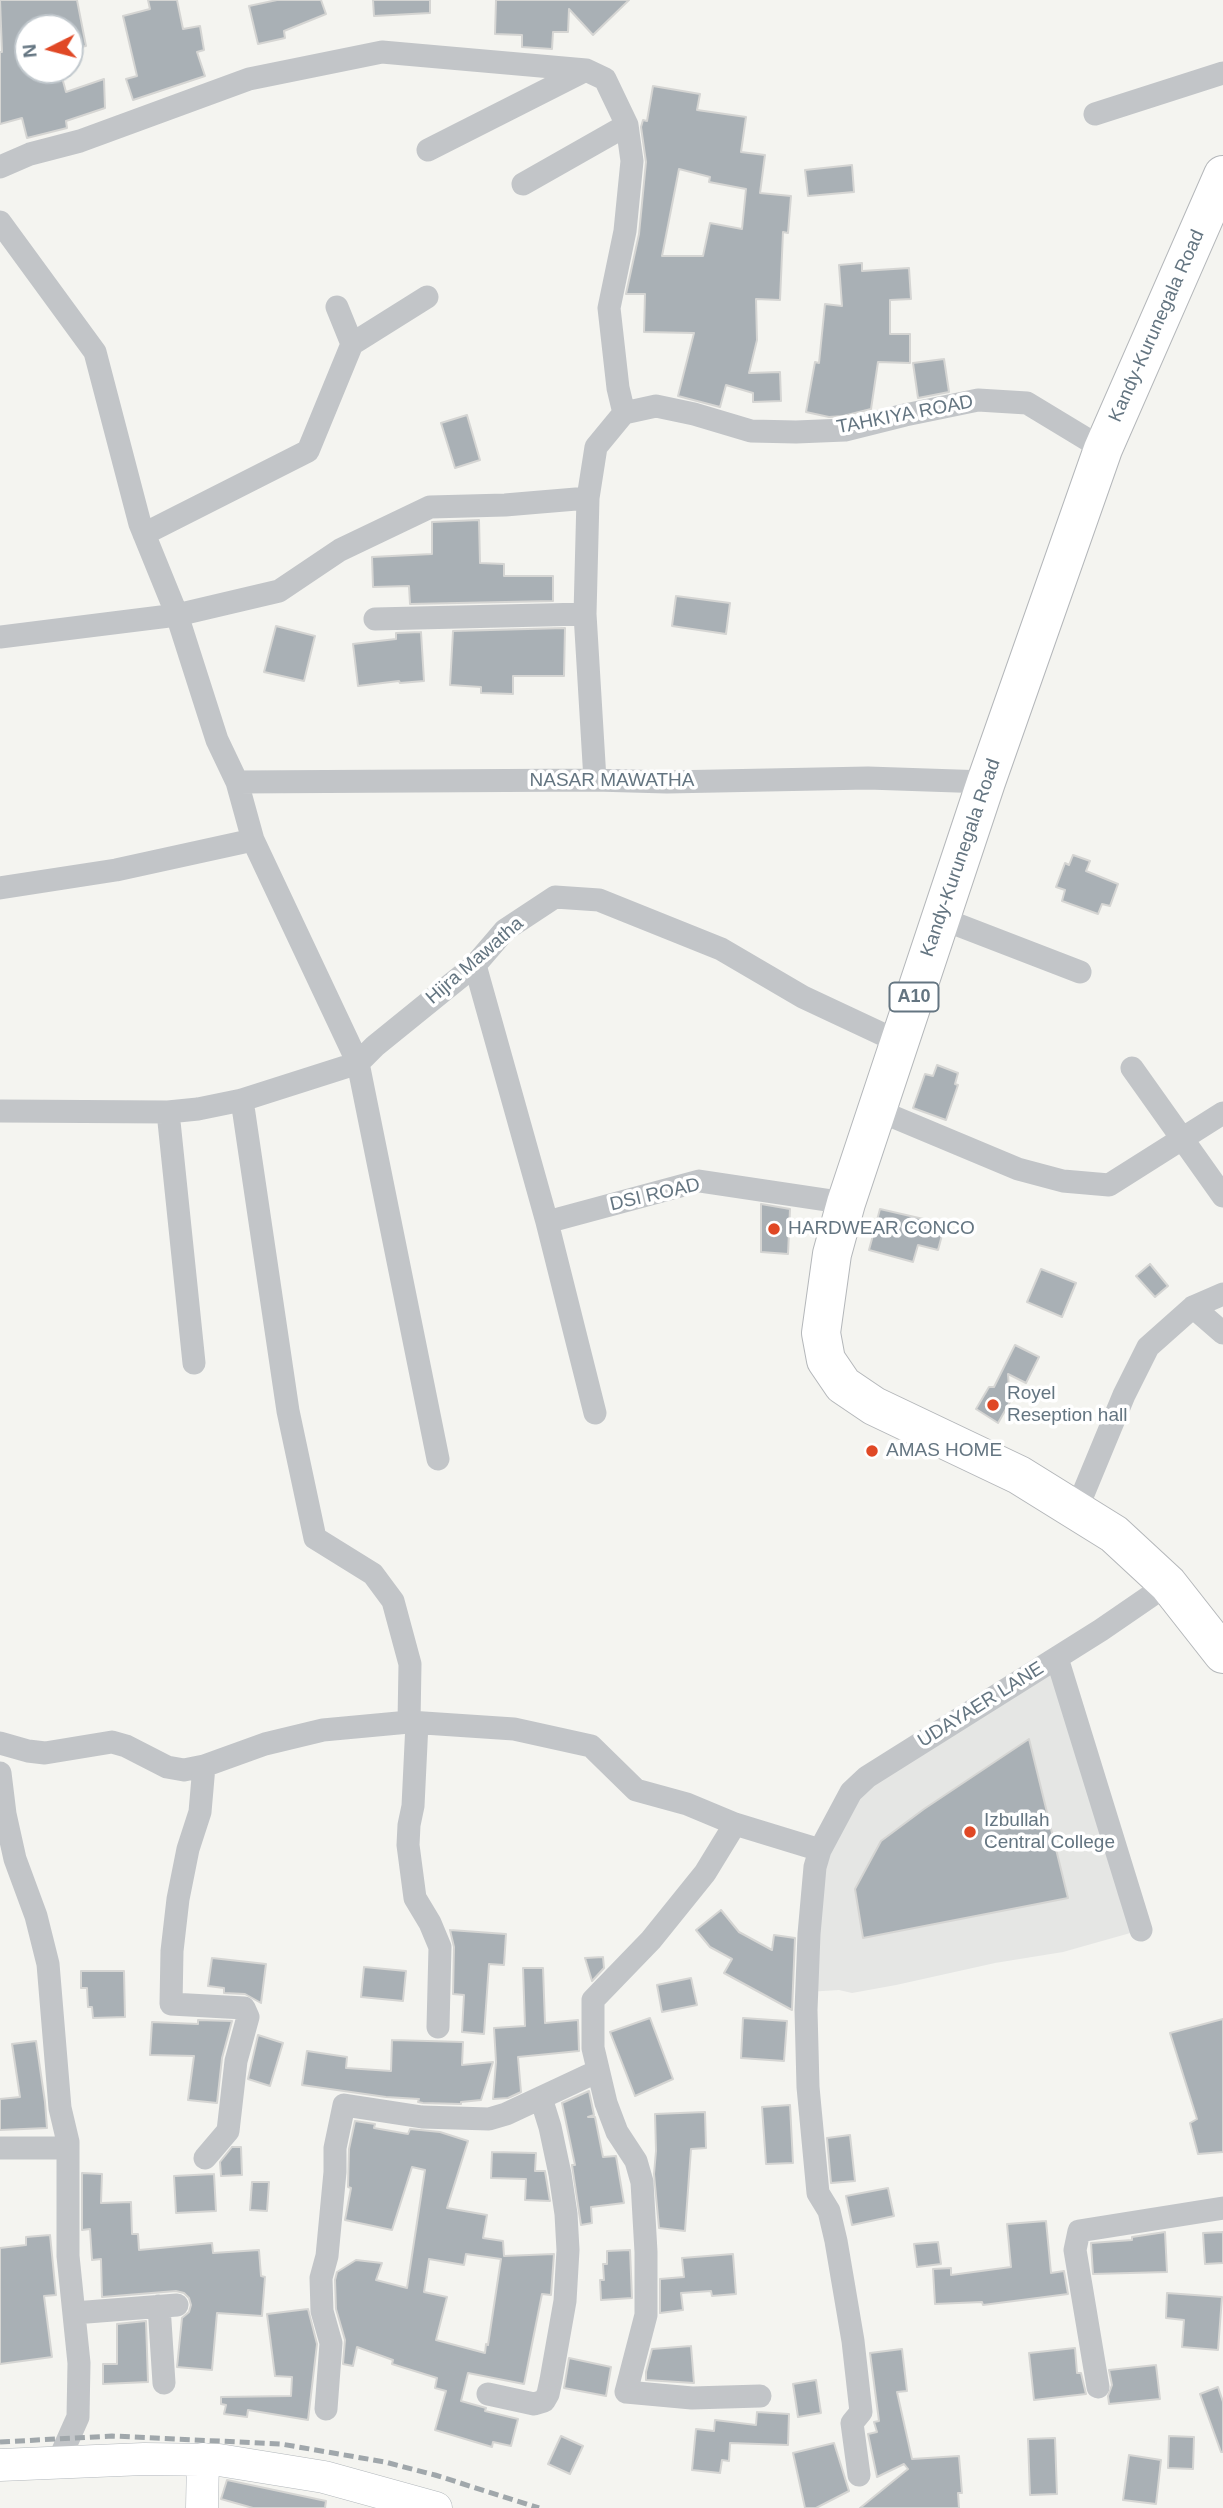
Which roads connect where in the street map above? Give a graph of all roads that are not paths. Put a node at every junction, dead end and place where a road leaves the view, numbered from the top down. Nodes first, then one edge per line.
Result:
1 (586, 70) junction
2 (1223, 73) edge
3 (1095, 114) dead end
4 (627, 125) junction
5 (428, 150) dead end
6 (0, 167) edge
7 (1223, 175) edge
8 (523, 184) dead end
9 (0, 222) edge
10 (427, 297) dead end
11 (337, 307) dead end
12 (352, 344) junction
13 (624, 413) junction
14 (1103, 449) junction
15 (588, 498) junction
16 (144, 534) junction
17 (585, 614) junction
18 (177, 615) junction
19 (375, 619) dead end
20 (0, 637) edge
21 (595, 780) junction
22 (237, 782) junction
23 (986, 782) junction
24 (253, 840) junction
25 (0, 888) edge
26 (940, 918) junction
27 (475, 965) junction
28 (1080, 972) dead end
29 (899, 1042) junction
30 (358, 1063) junction
31 (1132, 1068) dead end
32 (242, 1100) junction
33 (877, 1110) junction
34 (0, 1111) edge
35 (168, 1112) junction
36 (1223, 1113) edge
37 (1184, 1139) junction
38 (1223, 1196) edge
39 (846, 1203) junction
40 (547, 1222) junction
41 (1223, 1294) edge
42 (1194, 1307) junction
43 (1223, 1333) edge
44 (194, 1363) dead end
45 (595, 1413) dead end
46 (438, 1459) dead end
47 (1076, 1511) junction
48 (1168, 1584) junction
49 (1223, 1654) edge
50 (1057, 1658) junction
51 (413, 1723) junction
52 (0, 1743) edge
53 (204, 1766) junction
54 (0, 1773) edge
55 (735, 1824) junction
56 (820, 1850) junction
57 (1141, 1930) dead end
58 (438, 2027) dead end
59 (598, 2071) junction
60 (541, 2098) junction
61 (0, 2148) edge
62 (68, 2148) junction
63 (205, 2158) dead end
64 (1223, 2208) edge
65 (74, 2313) junction
66 (163, 2384) dead end
67 (1098, 2387) dead end
68 (488, 2394) dead end
69 (760, 2396) dead end
70 (326, 2409) dead end
71 (203, 2459) junction
72 (58, 2462) junction
73 (0, 2465) edge
74 (859, 2475) dead end
75 (202, 2508) edge
76 (436, 2508) edge

1 - 4 street
1 - 5 street
1 - 6 street
2 - 3 street
4 - 8 street
4 - 13 street
7 - 14 highway, Kandy-Kurunegala Road / A10
9 - 16 street
10 - 12 street
11 - 12 street
12 - 16 street
13 - 14 street, TAHKIYA ROAD
13 - 15 street
14 - 23 highway, Kandy-Kurunegala Road / A10
15 - 17 street
15 - 18 street
16 - 18 street
17 - 19 street
17 - 21 street
18 - 20 street
18 - 22 street
21 - 22 street, NASAR MAWATHA
21 - 23 street, NASAR MAWATHA
22 - 24 street
23 - 26 highway, Kandy-Kurunegala Road / A10
24 - 25 street
24 - 30 street
26 - 28 street
26 - 29 highway, Kandy-Kurunegala Road / A10
27 - 29 street, Hijra Mawatha
27 - 30 street, Hijra Mawatha
27 - 40 street
29 - 33 highway, Kandy-Kurunegala Road / A10
30 - 32 street, Hijra Mawatha
30 - 46 street
31 - 37 street
32 - 35 street, Hijra Mawatha
32 - 51 street
33 - 37 street
33 - 39 highway, Kandy-Kurunegala Road / A10
34 - 35 street, Hijra Mawatha
35 - 44 street
36 - 37 street
37 - 38 street
39 - 40 street, DSI ROAD
39 - 47 highway, Kandy-Kurunegala Road / A10
40 - 45 street
41 - 42 street
42 - 43 street
42 - 47 street
47 - 48 highway, Kandy-Kurunegala Road / A10
48 - 49 highway, Kandy-Kurunegala Road / A10
48 - 50 street, UDAYAER LANE
50 - 56 street, UDAYAER LANE
50 - 57 street
51 - 53 street
51 - 55 street
51 - 58 street
52 - 53 street
53 - 63 street
54 - 62 street
55 - 56 street
55 - 59 street
56 - 74 street, UDAYAER LANE
59 - 60 street
59 - 69 street
60 - 68 street
60 - 70 street
61 - 62 street
62 - 65 street
64 - 67 street
65 - 66 street
65 - 72 street
71 - 72 street
71 - 75 street
71 - 76 street
72 - 73 street

